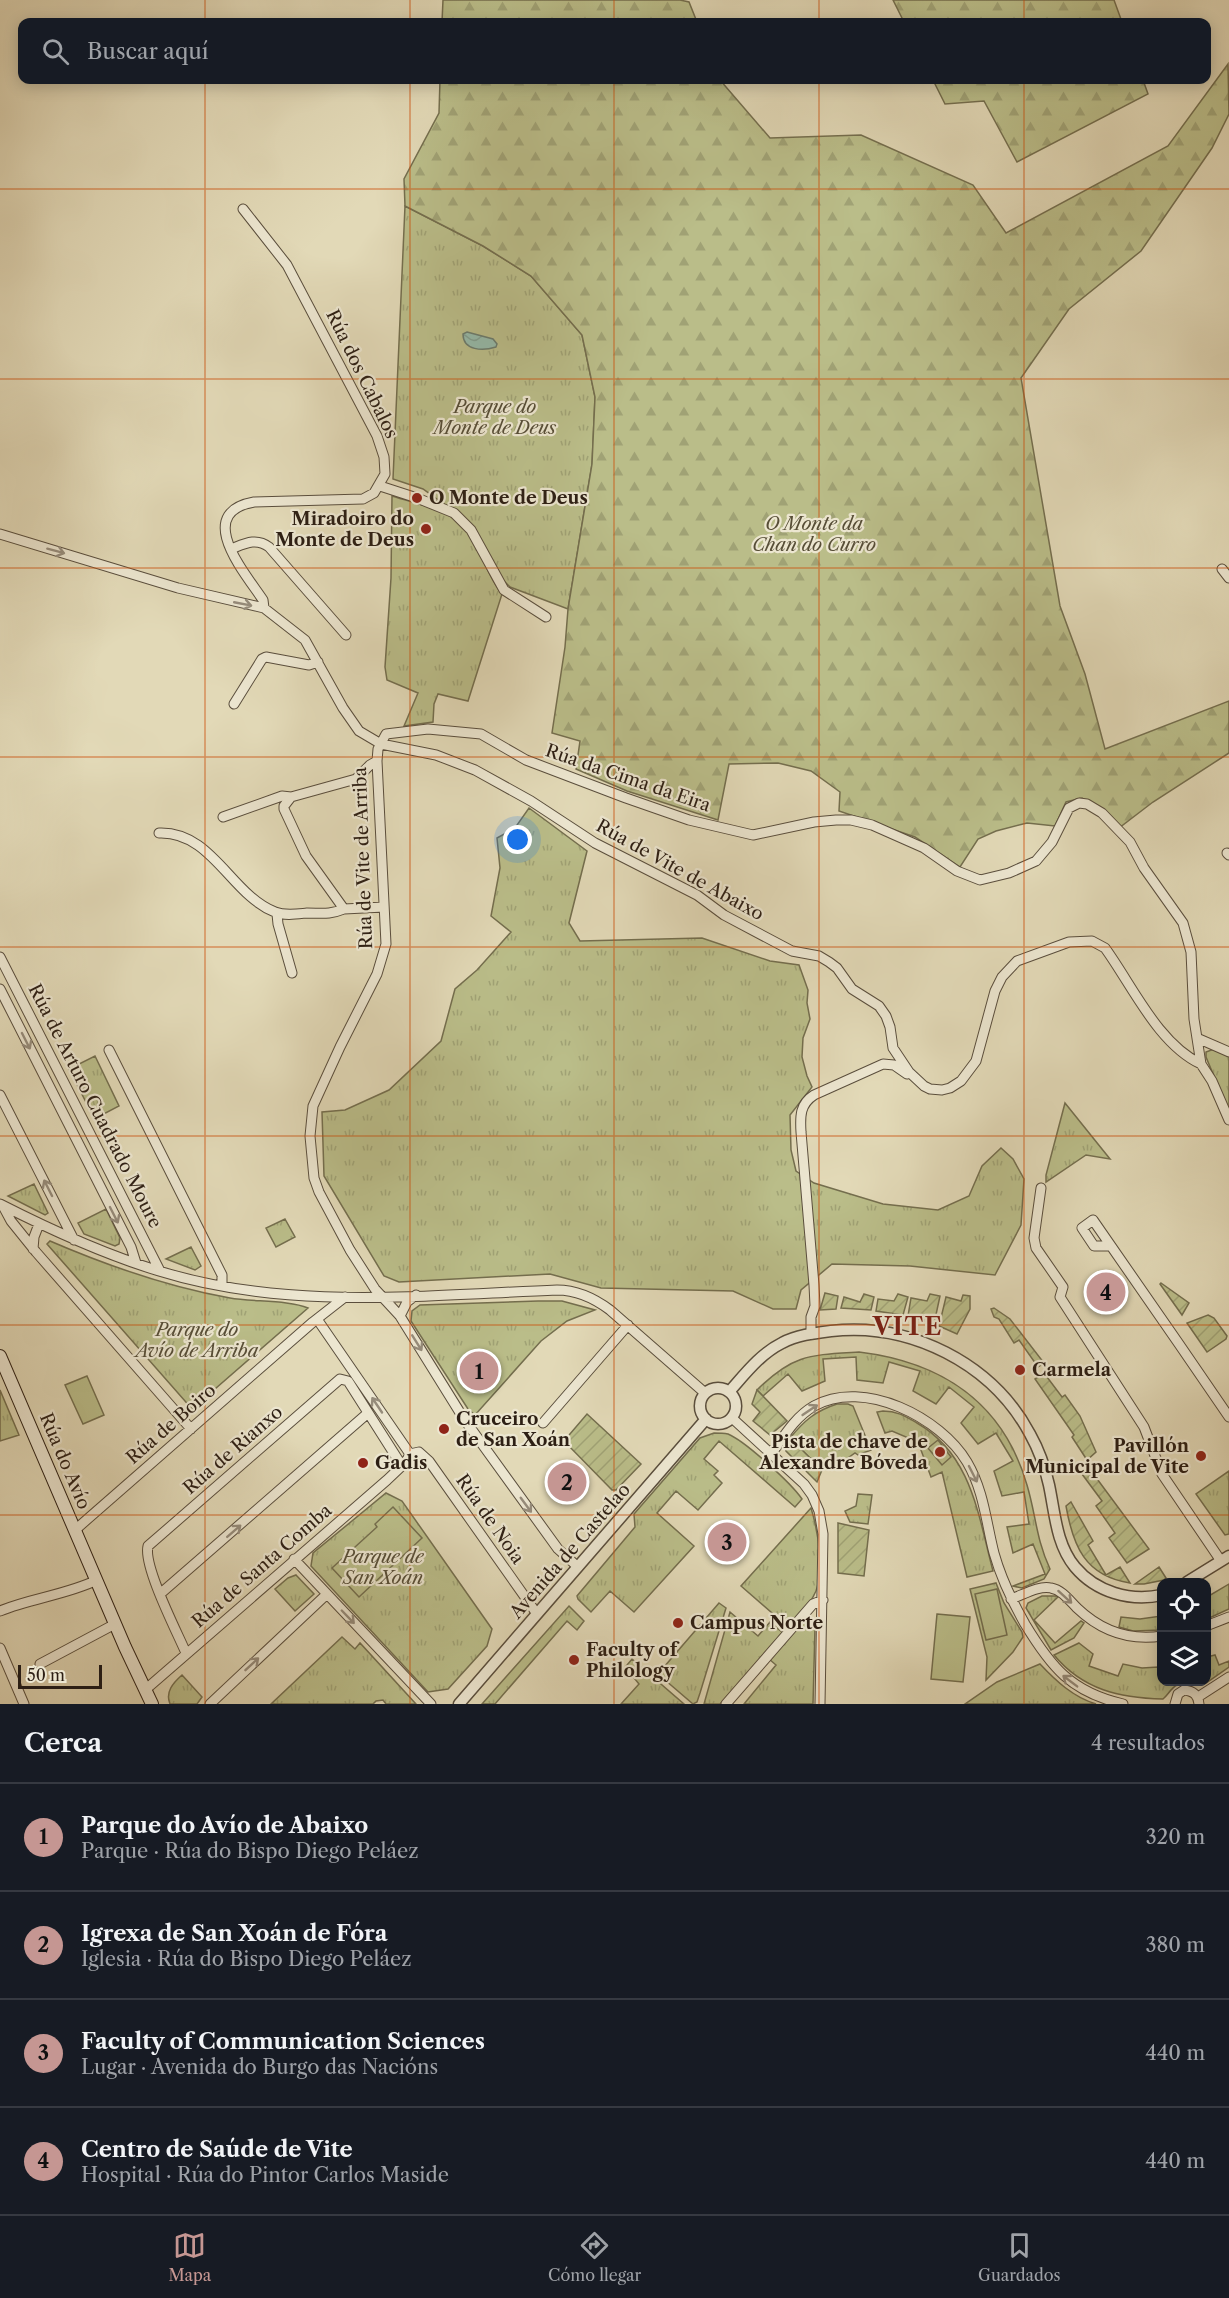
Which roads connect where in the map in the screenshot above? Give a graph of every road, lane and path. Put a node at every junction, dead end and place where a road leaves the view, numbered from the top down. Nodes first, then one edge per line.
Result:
1 (243, 209) dead end
2 (380, 486) junction
3 (0, 534) edge
4 (231, 549) junction
5 (1222, 569) dead end
6 (1229, 578) edge
7 (264, 608) junction
8 (546, 617) dead end
9 (346, 635) dead end
10 (318, 662) junction
11 (234, 704) dead end
12 (381, 744) junction
13 (376, 761) junction
14 (291, 797) junction
15 (224, 817) dead end
16 (159, 833) dead end
17 (384, 907) junction
18 (344, 909) junction
19 (278, 914) junction
20 (0, 957) edge
21 (292, 973) dead end
22 (0, 989) edge
23 (1197, 1038) junction
24 (109, 1050) dead end
25 (1229, 1052) edge
26 (1201, 1064) junction
27 (915, 1077) junction
28 (0, 1095) edge
29 (1229, 1120) edge
30 (1041, 1188) dead end
31 (1, 1203) edge
32 (39, 1224) junction
33 (74, 1240) junction
34 (1111, 1246) dead end
35 (33, 1248) junction
36 (135, 1263) junction
37 (160, 1271) junction
38 (222, 1285) junction
39 (416, 1295) junction
40 (383, 1296) junction
41 (345, 1297) junction
42 (400, 1316) junction
43 (317, 1318) junction
44 (628, 1325) junction
45 (811, 1334) junction
46 (0, 1356) edge
47 (729, 1392) junction
48 (705, 1393) junction
49 (368, 1413) junction
50 (1229, 1417) edge
51 (732, 1418) junction
52 (706, 1419) junction
53 (543, 1423) dead end
54 (191, 1429) junction
55 (772, 1453) junction
56 (410, 1454) junction
57 (402, 1466) junction
58 (75, 1530) junction
59 (294, 1559) junction
60 (1225, 1559) edge
61 (578, 1567) junction
62 (1194, 1578) edge
63 (97, 1580) junction
64 (160, 1594) junction
65 (327, 1594) junction
66 (1157, 1595) edge
67 (1011, 1599) junction
68 (823, 1600) junction
69 (0, 1611) edge
70 (537, 1614) junction
71 (1229, 1617) edge
72 (115, 1624) junction
73 (1211, 1624) edge
74 (1157, 1636) edge
75 (0, 1648) edge
76 (186, 1653) junction
77 (40, 1664) dead end
78 (1229, 1677) edge
79 (145, 1690) junction
80 (1198, 1701) edge
81 (24, 1704) edge
82 (152, 1704) edge
83 (210, 1704) edge
84 (431, 1704) edge
85 (459, 1704) edge
86 (726, 1704) edge
87 (820, 1704) edge
88 (1123, 1704) edge
89 (1175, 1704) edge

1 - 2 street, Rúa dos Cabalos
2 - 4 street
2 - 8 street
3 -> 7 street
4 - 7 street
4 - 9 street
5 - 6 street
7 - 10 street
10 - 11 street
10 - 12 street
12 - 13 street, Rúa de Vite de Arriba
12 - 23 street, Rúa da Cima da Eira
12 - 27 street, Rúa de Vite de Abaixo
13 - 14 street
13 - 17 street, Rúa de Vite de Arriba
14 - 15 street
14 - 18 street
16 - 19 street
17 - 18 street
17 - 40 street, Rúa de Vite de Arriba
18 - 19 street
19 - 21 street
20 - 37 street, Rúa de Arturo Cuadrado Moure
22 -> 36 street, Rúa de Arturo Cuadrado Moure
23 - 25 street
23 - 26 street
24 - 38 street
26 - 27 street, Rúa de Vite de Abaixo
26 - 29 street
27 - 45 street, Rúa de Vite de Abaixo
33 -> 28 street
30 - 60 street
31 - 32 street
31 - 35 street
32 - 33 street
32 - 35 street
33 - 36 street
34 - 50 street
35 - 54 street
36 - 37 street
37 - 38 street
38 - 41 street
39 - 40 street
39 - 42 street
39 - 44 street
40 - 41 street
40 - 42 street, Rúa de Vite de Arriba
41 - 43 street, Rúa de Boiro
42 -> 61 street, Rúa de Vite de Arriba
43 - 54 street, Rúa de Boiro
56 -> 43 street, Rúa de Noia
44 - 48 street
44 - 53 street
45 - 47 street
45 - 66 street
46 - 58 main road, Rúa do Avío
47 - 48 street
47 - 51 street
48 - 52 street
49 - 57 street
64 -> 49 street
49 - 64 street, Rúa de Rianxo
51 - 52 street
51 - 55 street
52 - 61 street, Avenida de Castelao
54 - 58 street, Rúa de Boiro
55 -> 67 street
55 - 68 street
56 - 57 street
56 - 70 street, Rúa de Noia
57 - 59 street, Rúa de Santa Comba
58 - 63 main road, Rúa do Avío
59 - 65 street
59 - 76 street, Rúa de Santa Comba
60 - 62 street
61 - 70 street, Avenida de Castelao
63 - 69 street
63 - 72 main road, Rúa do Avío
64 - 76 street
83 -> 65 street
65 -> 84 street
67 -> 74 street
88 -> 67 street
68 - 86 street
68 - 87 street
70 - 85 street, Avenida de Castelao
71 - 73 street
72 - 77 street
72 - 79 main road, Rúa do Avío
75 - 81 street
76 - 79 street, Rúa de Santa Comba
78 - 80 street
79 - 82 main road, Rúa do Avío
80 - 89 street

